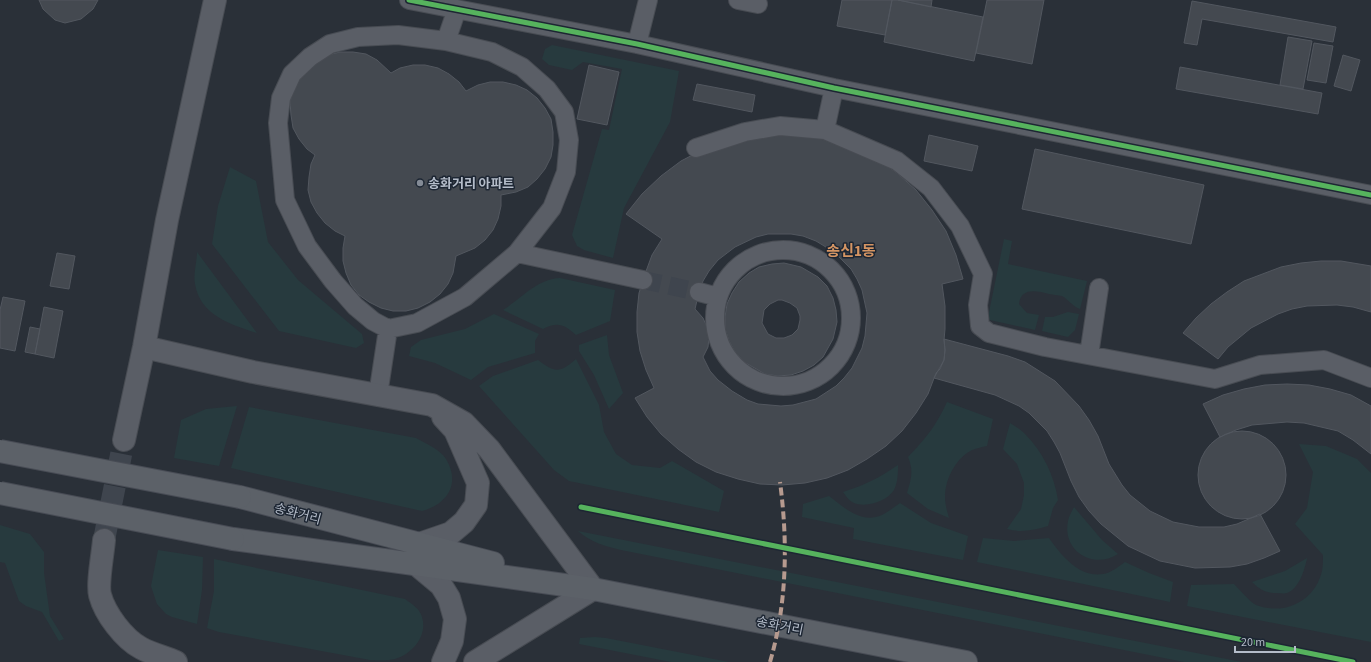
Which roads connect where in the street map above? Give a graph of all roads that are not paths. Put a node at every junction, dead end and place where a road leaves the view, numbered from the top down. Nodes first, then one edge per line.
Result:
1 (215, 0) edge
2 (409, 0) edge
3 (648, 0) edge
4 (738, 0) edge
5 (758, 4) dead end
6 (457, 9) junction
7 (446, 41) junction
8 (637, 44) junction
9 (834, 88) junction
10 (825, 130) junction
11 (696, 148) dead end
12 (1371, 195) edge
13 (517, 253) junction
14 (643, 280) tunnel mouth
15 (1099, 288) dead end
16 (699, 292) tunnel mouth
17 (718, 297) junction
18 (388, 329) junction
19 (144, 348) junction
20 (1089, 355) junction
21 (1371, 378) edge
22 (378, 395) junction
23 (432, 405) junction
24 (124, 440) tunnel mouth
25 (0, 451) edge
26 (0, 492) edge
27 (104, 540) tunnel mouth
28 (418, 554) junction
29 (593, 589) junction
30 (176, 662) edge
31 (443, 662) edge
32 (474, 662) edge
33 (966, 662) edge

1 - 19 street
2 - 6 street
3 - 8 street
4 - 5 street
6 - 7 street
6 - 8 street
7 - 13 street
7 - 18 street
8 - 9 street
9 - 10 street
9 - 12 street
10 - 11 street
10 - 20 street
13 - 14 street
13 - 18 street
15 - 20 street
16 - 17 street
17 - 17 street
18 - 22 street
19 - 22 street
19 - 24 street
20 - 21 street
22 - 23 street
23 - 28 street
23 - 29 street
25 - 28 main road, 송화거리, bridge
26 - 28 main road, 송화거리, bridge
27 - 30 street
28 - 29 main road, 송화거리
28 - 31 street
29 - 32 street
29 - 33 main road, 송화거리

